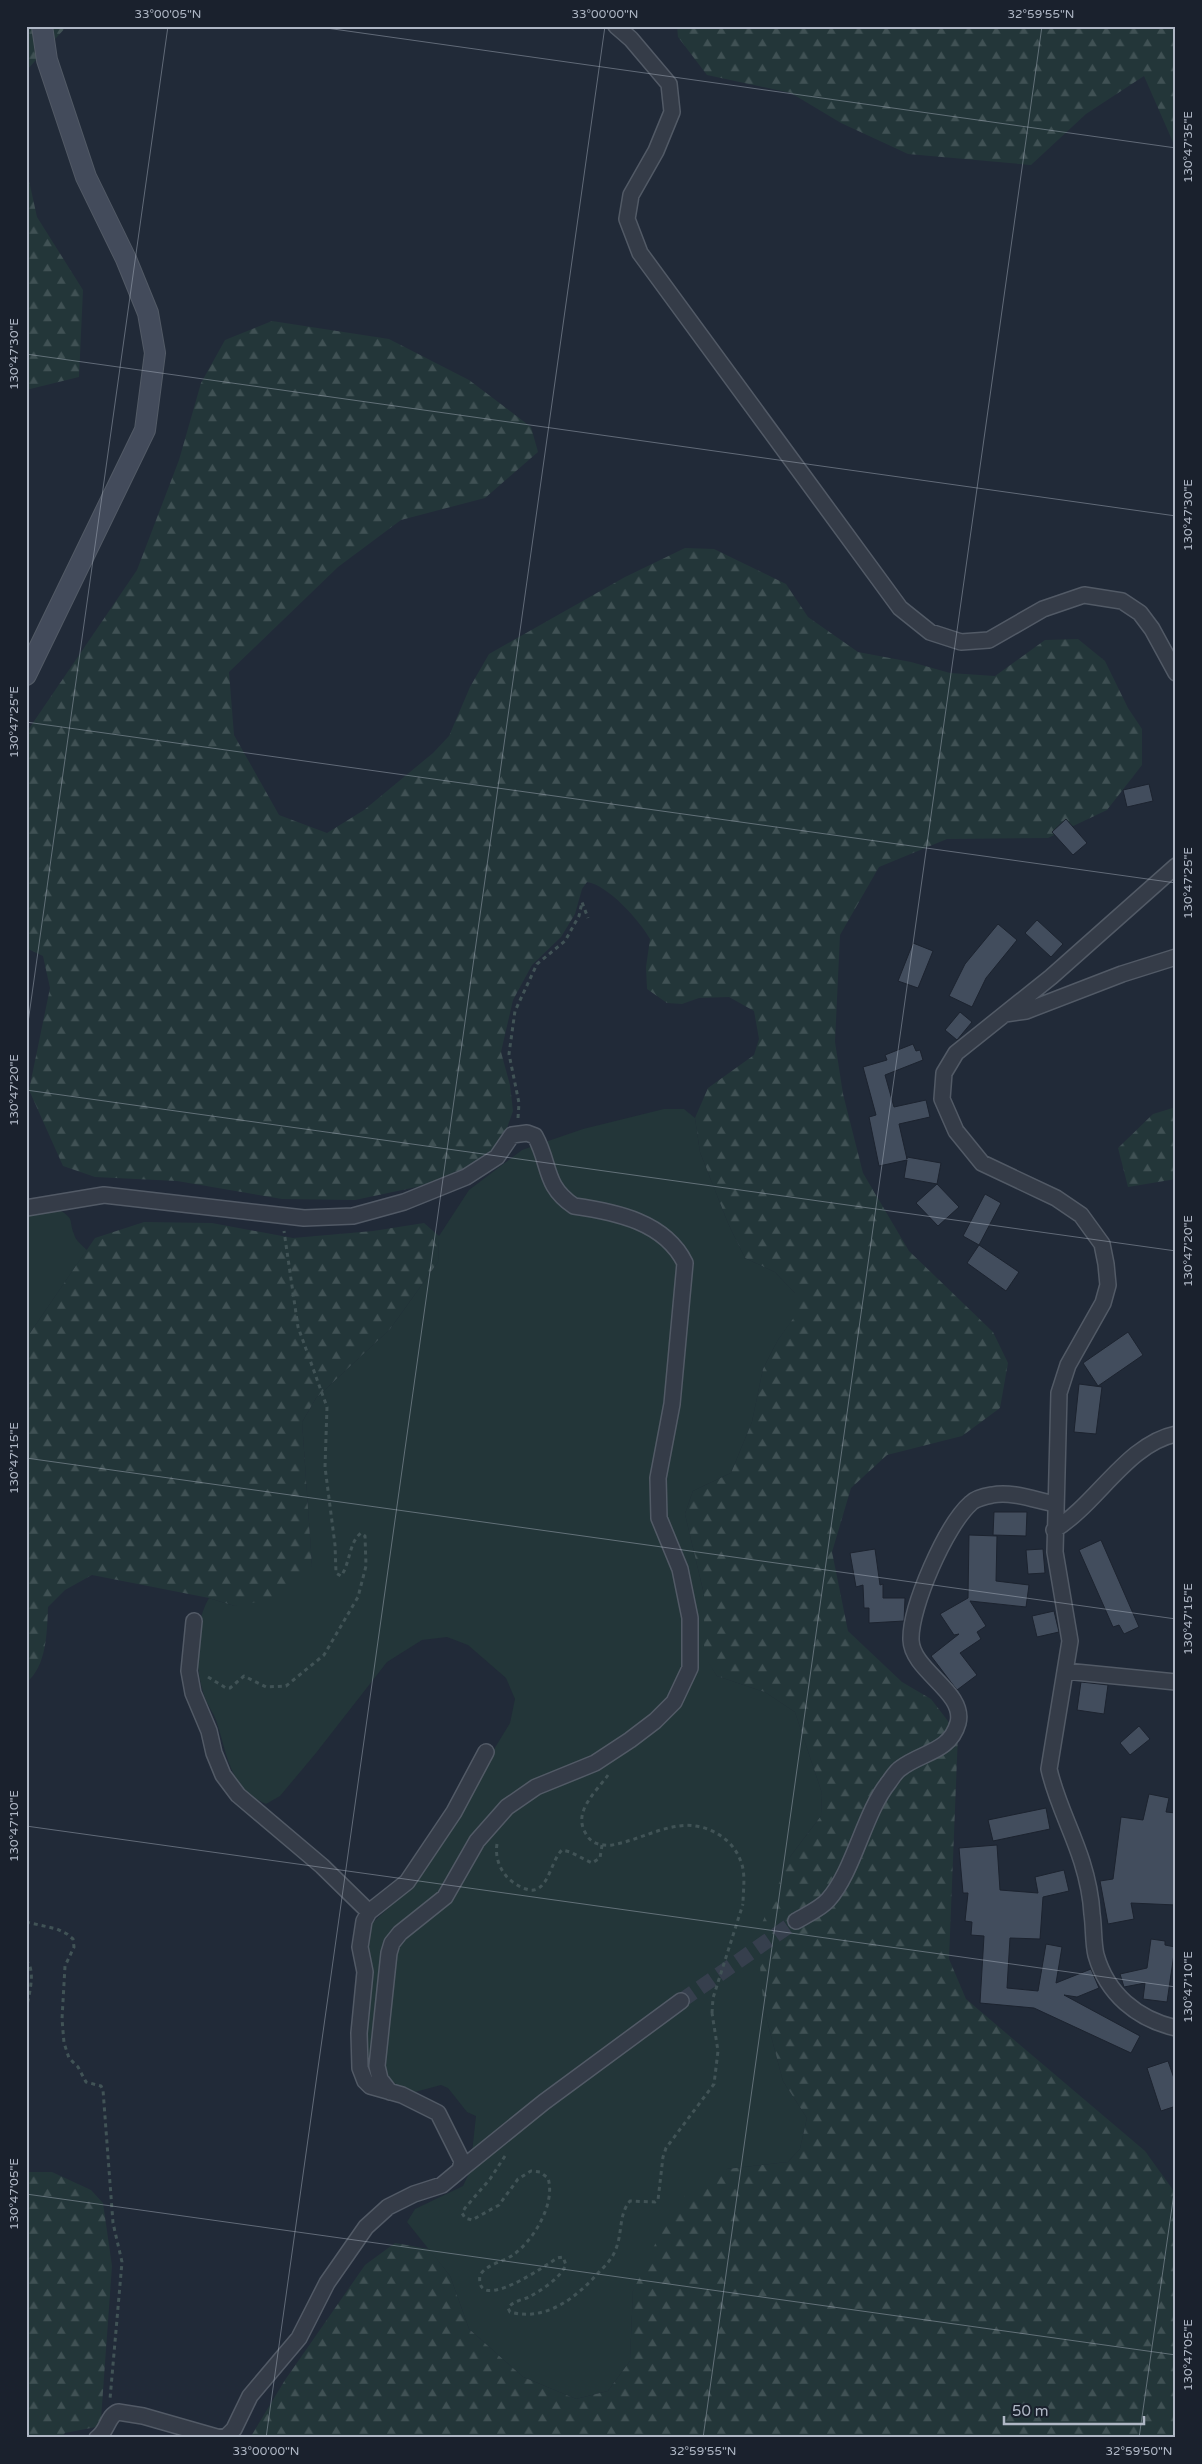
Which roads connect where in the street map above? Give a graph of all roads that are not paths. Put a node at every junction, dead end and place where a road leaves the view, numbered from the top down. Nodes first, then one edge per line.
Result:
1 (42, 26) edge
2 (616, 26) edge
3 (1176, 673) edge
4 (26, 675) edge
5 (1176, 866) edge
6 (1176, 957) edge
7 (1004, 1014) junction
8 (26, 1208) edge
9 (1176, 1434) edge
10 (1055, 1504) junction
11 (1054, 1530) junction
12 (194, 1621) dead end
13 (1065, 1671) junction
14 (1176, 1682) edge
15 (486, 1752) dead end
16 (370, 1912) junction
17 (796, 1922) tunnel mouth
18 (680, 2000) tunnel mouth
19 (1176, 2028) edge
20 (390, 2092) junction
21 (460, 2170) junction
22 (97, 2438) edge
23 (220, 2438) edge

1 - 4 street
2 - 3 street
5 - 7 street
6 - 7 street
7 - 10 street
8 - 20 street
9 - 11 street
10 - 11 street
10 - 17 street
11 - 13 street
12 - 16 street
13 - 14 street
13 - 19 street
15 - 16 street
16 - 20 street
18 - 21 street
20 - 21 street
21 - 23 street
22 - 23 street

